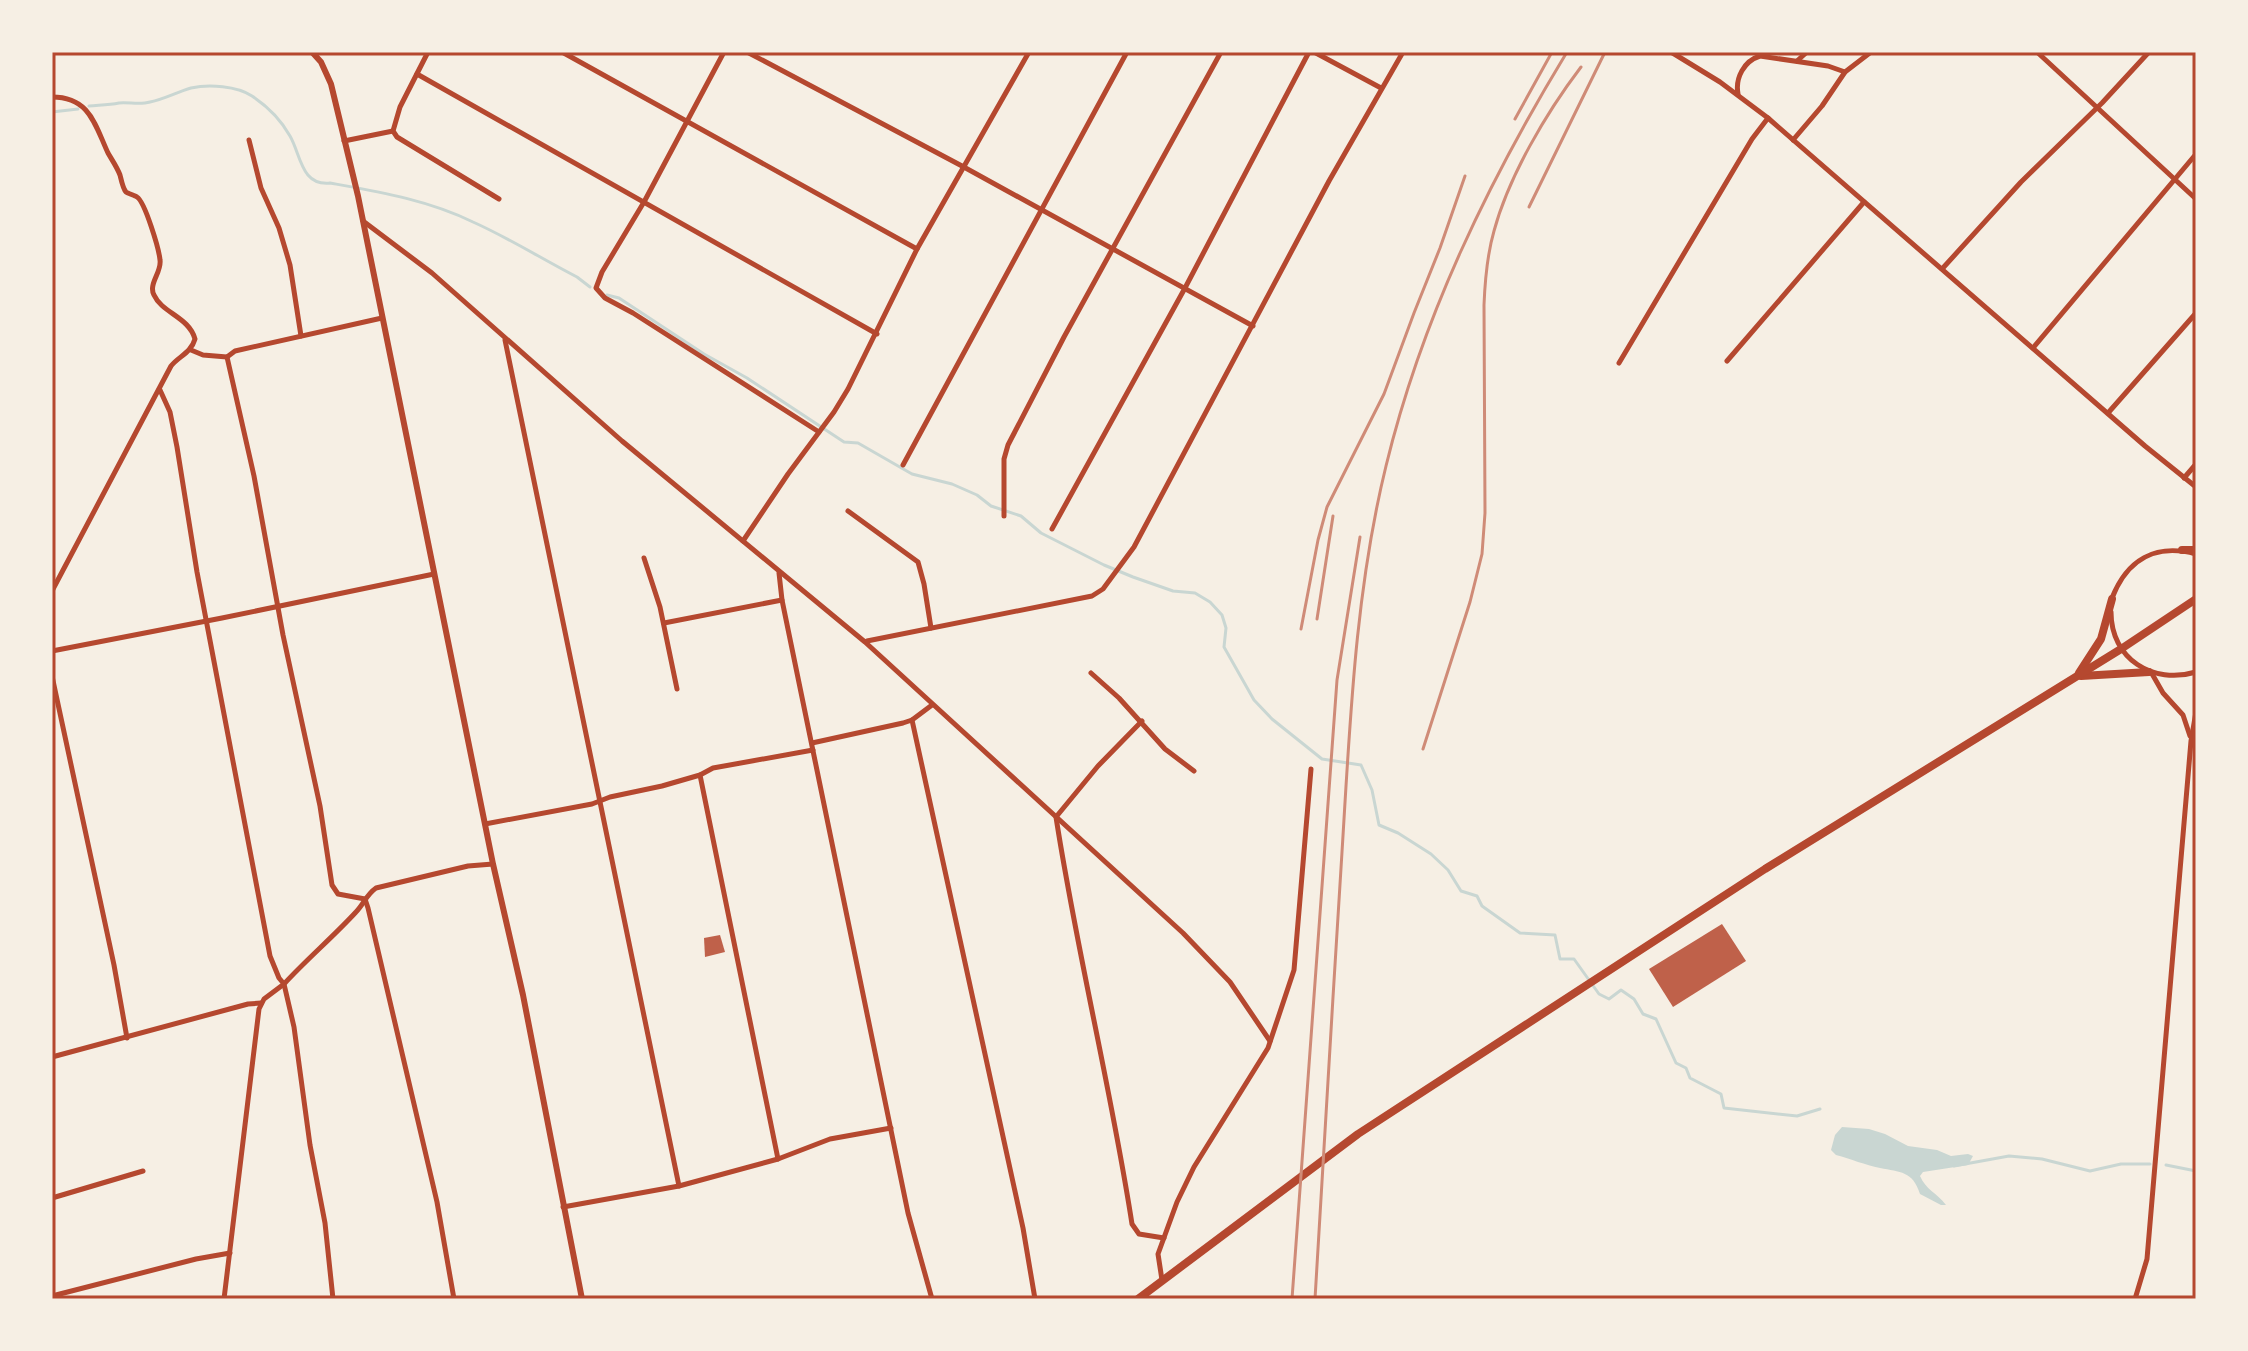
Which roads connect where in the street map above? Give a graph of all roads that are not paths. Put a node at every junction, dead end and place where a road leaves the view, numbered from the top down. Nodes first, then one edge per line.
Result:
1 (312, 52) edge
2 (428, 52) edge
3 (562, 52) edge
4 (724, 52) edge
5 (747, 52) edge
6 (1029, 52) edge
7 (1127, 52) edge
8 (1221, 52) edge
9 (1312, 52) edge
10 (1403, 52) edge
11 (1671, 52) edge
12 (1807, 52) edge
13 (1871, 52) edge
14 (2037, 52) edge
15 (2149, 52) edge
16 (1797, 61) junction
17 (1845, 72) junction
18 (417, 74) junction
19 (1381, 88) junction
20 (1738, 95) junction
21 (52, 97) edge
22 (2097, 108) junction
23 (1768, 118) junction
24 (687, 122) junction
25 (393, 131) junction
26 (249, 140) dead end
27 (1793, 140) junction
28 (344, 141) junction
29 (2196, 154) edge
30 (962, 166) junction
31 (2175, 179) junction
32 (499, 199) dead end
33 (2196, 199) edge
34 (644, 202) junction
35 (1864, 202) junction
36 (1041, 210) junction
37 (363, 221) junction
38 (917, 249) junction
39 (1113, 249) junction
40 (1942, 269) junction
41 (1185, 288) junction
42 (2196, 313) edge
43 (382, 318) junction
44 (1253, 326) junction
45 (877, 334) junction
46 (301, 336) junction
47 (505, 339) junction
48 (2033, 348) junction
49 (191, 349) junction
50 (227, 357) junction
51 (1727, 361) dead end
52 (1619, 363) dead end
53 (160, 390) junction
54 (2108, 413) junction
55 (819, 432) junction
56 (2196, 464) edge
57 (903, 465) dead end
58 (2184, 478) junction
59 (2196, 487) edge
60 (848, 511) dead end
61 (1004, 516) dead end
62 (1052, 529) dead end
63 (743, 541) junction
64 (2182, 550) joint
65 (2196, 552) edge
66 (644, 558) dead end
67 (779, 572) junction
68 (434, 574) junction
69 (52, 591) edge
70 (2112, 599) junction
71 (2196, 599) edge
72 (782, 600) junction
73 (278, 606) junction
74 (207, 621) junction
75 (664, 623) junction
76 (931, 628) junction
77 (865, 642) junction
78 (2121, 649) junction
79 (52, 651) edge
80 (2150, 672) junction
81 (2196, 672) edge
82 (1091, 673) dead end
83 (52, 676) edge
84 (2077, 676) junction
85 (677, 689) dead end
86 (932, 705) junction
87 (2196, 712) edge
88 (912, 720) junction
89 (1142, 721) junction
90 (2191, 741) junction
91 (813, 747) junction
92 (1311, 769) dead end
93 (1194, 771) dead end
94 (700, 775) junction
95 (601, 800) junction
96 (1056, 817) junction
97 (485, 824) junction
98 (493, 864) junction
99 (365, 899) junction
100 (284, 984) junction
101 (261, 1003) junction
102 (127, 1038) junction
103 (1270, 1041) junction
104 (52, 1046) edge
105 (53, 1056) edge
106 (891, 1128) junction
107 (778, 1159) junction
108 (143, 1171) dead end
109 (679, 1186) junction
110 (52, 1198) edge
111 (563, 1207) junction
112 (1164, 1238) junction
113 (230, 1253) junction
114 (1162, 1281) junction
115 (52, 1296) edge
116 (224, 1299) edge
117 (333, 1299) edge
118 (454, 1299) edge
119 (582, 1299) edge
120 (932, 1299) edge
121 (1035, 1299) edge
122 (1138, 1299) edge
123 (2135, 1299) edge

1 - 28 street
2 - 18 street
3 - 24 street
4 - 24 street
5 - 30 street
6 - 30 street
7 - 36 street
8 - 39 street
9 - 19 street
9 - 41 street
10 - 19 street
11 - 20 street
12 - 16 street
13 - 17 street
14 - 22 street
15 - 22 street
16 - 17 street
16 - 20 street
17 - 27 street
18 - 25 street
18 - 34 street
19 - 44 street
20 - 23 street
21 - 49 street
22 - 31 street
22 - 40 street
23 - 27 street
23 - 52 street
24 - 34 street
24 - 38 street
25 - 28 street
25 - 32 street
26 - 46 street
27 - 35 street
28 - 37 street
29 - 31 street
30 - 36 street
30 - 38 street
31 - 33 street
31 - 48 street
34 - 45 street
34 - 55 street
35 - 40 street
35 - 51 street
36 - 39 street
36 - 57 street
37 - 43 street
37 - 47 street
38 - 45 street
39 - 41 street
39 - 61 street
40 - 48 street
41 - 44 street
41 - 62 street
42 - 54 street
43 - 46 street
43 - 68 street
44 - 76 street
45 - 55 street
46 - 50 street
47 - 63 street
47 - 95 street
48 - 54 street
49 - 50 street
49 - 53 street
50 - 73 street
53 - 69 street
53 - 74 street
54 - 58 street
55 - 63 street
56 - 58 street
58 - 59 street
60 - 76 street
63 - 67 street
64 - 65 highway
64 - 70 street
66 - 75 street
67 - 72 street
67 - 77 street
68 - 73 street
68 - 97 street
70 - 78 street
70 - 84 highway
71 - 78 highway
72 - 75 street
72 - 91 street
73 - 74 street
73 - 99 street
74 - 79 street
74 - 100 street
75 - 85 street
76 - 77 street
77 - 86 street
78 - 80 street
78 - 84 highway
80 - 81 street
80 - 84 highway
80 - 90 street
82 - 89 street
83 - 102 street
84 - 114 highway
86 - 88 street
86 - 96 street
87 - 90 street
88 - 91 street
88 - 121 street
89 - 93 street
89 - 96 street
90 - 123 street
91 - 94 street
91 - 106 street
92 - 103 street
94 - 95 street
94 - 107 street
95 - 97 street
95 - 109 street
96 - 103 street
96 - 112 street
97 - 98 street
98 - 99 street
98 - 111 street
99 - 100 street
99 - 118 street
100 - 101 street
100 - 117 street
101 - 102 street
101 - 113 street
102 - 105 street
103 - 112 street
104 - 105 street
106 - 107 street
106 - 120 street
107 - 109 street
108 - 110 street
109 - 111 street
111 - 119 street
112 - 114 street
113 - 115 street
113 - 116 street
114 - 122 highway

